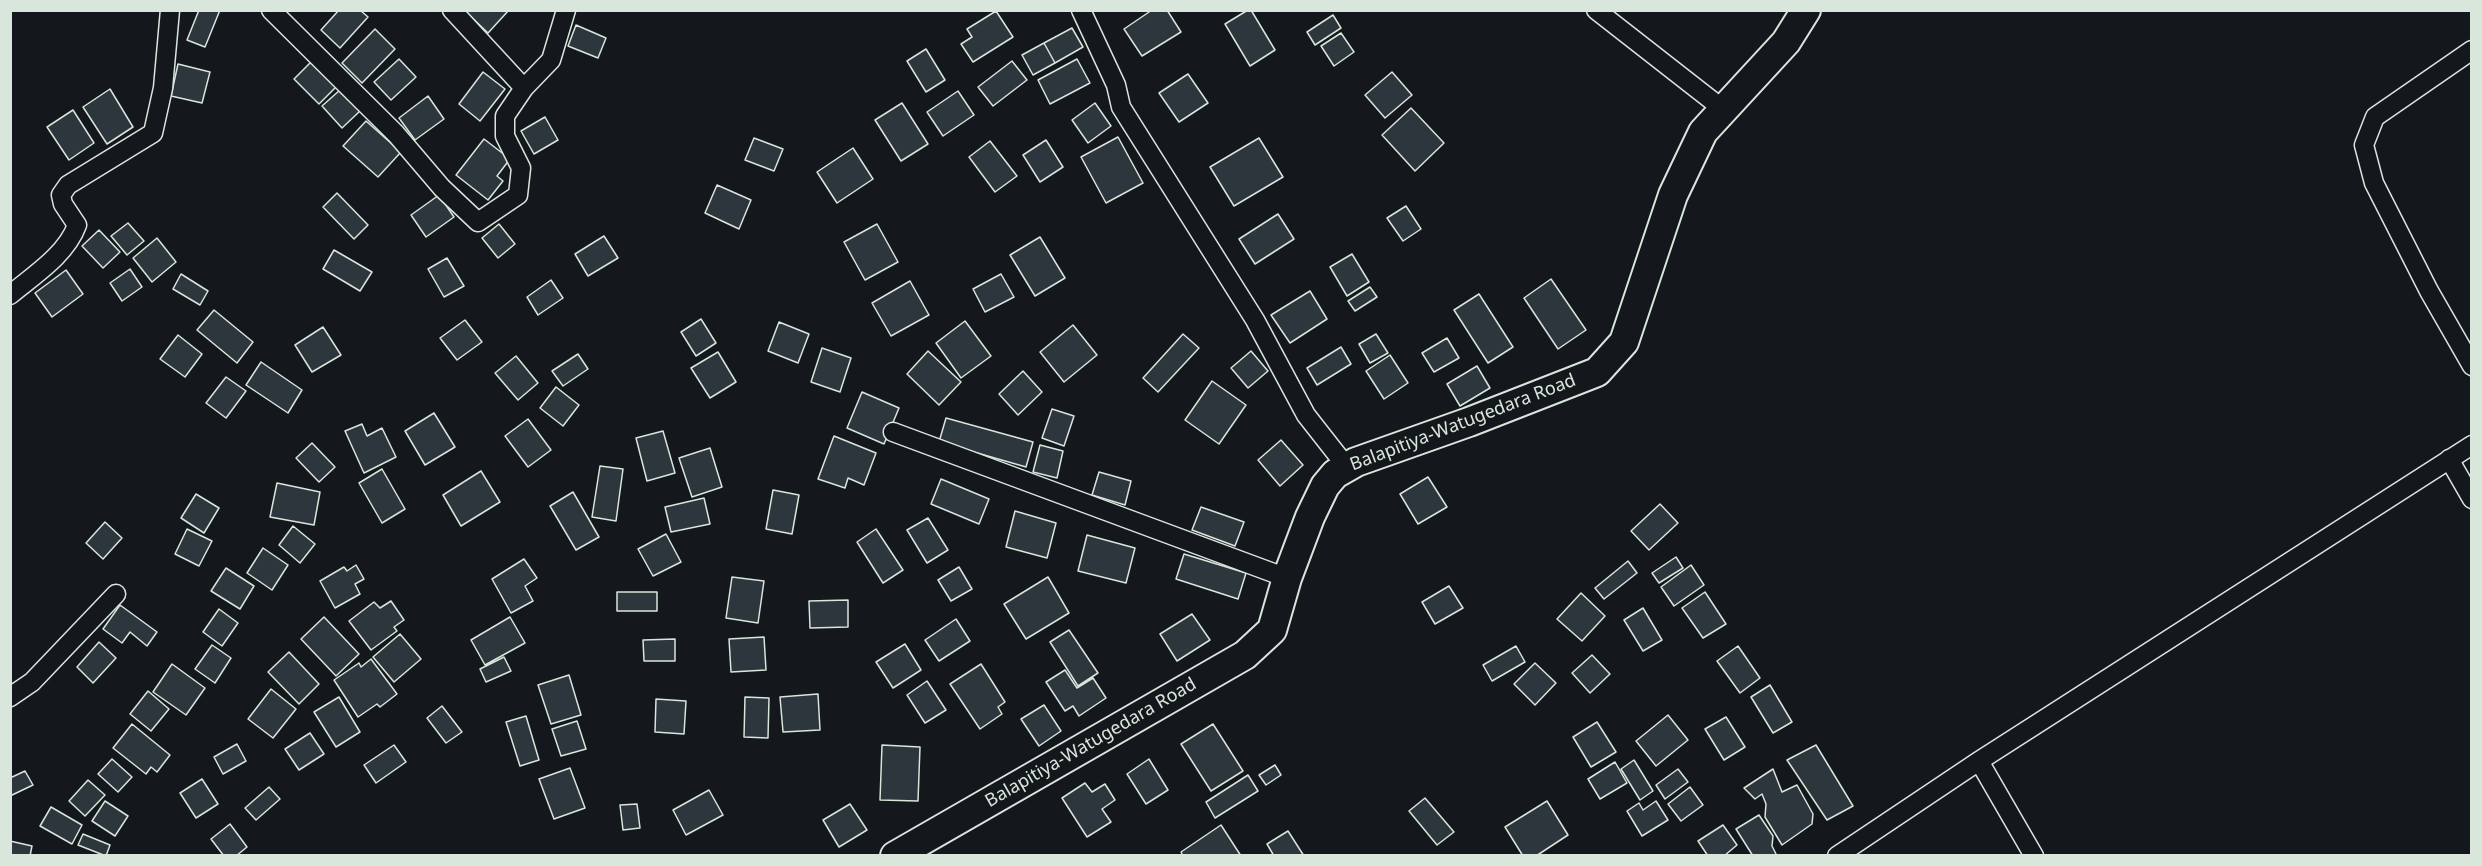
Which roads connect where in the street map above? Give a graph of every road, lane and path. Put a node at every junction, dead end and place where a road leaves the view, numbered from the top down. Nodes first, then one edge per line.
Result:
1 (170, 10) edge
2 (271, 10) edge
3 (452, 10) edge
4 (566, 10) edge
5 (1082, 10) edge
6 (1596, 10) edge
7 (1806, 10) edge
8 (2472, 50) edge
9 (524, 88) junction
10 (1724, 110) junction
11 (10, 295) edge
12 (2472, 366) edge
13 (893, 432) dead end
14 (2472, 445) edge
15 (2449, 459) junction
16 (1346, 466) junction
17 (2472, 499) edge
18 (1287, 578) junction
19 (116, 594) dead end
20 (10, 697) edge
21 (1979, 761) junction
22 (895, 855) edge
23 (1837, 855) edge
24 (2034, 855) edge

1 - 11 street
2 - 9 street
3 - 9 street
4 - 9 street
5 - 16 street
6 - 10 street
7 - 10 main road, Balapitiya-Watugedara Road
8 - 12 street
10 - 16 main road, Balapitiya-Watugedara Road
13 - 18 street
14 - 15 street
15 - 17 street
15 - 21 street
16 - 18 main road, Balapitiya-Watugedara Road
18 - 22 main road, Balapitiya-Watugedara Road
19 - 20 street
21 - 23 street
21 - 24 street

